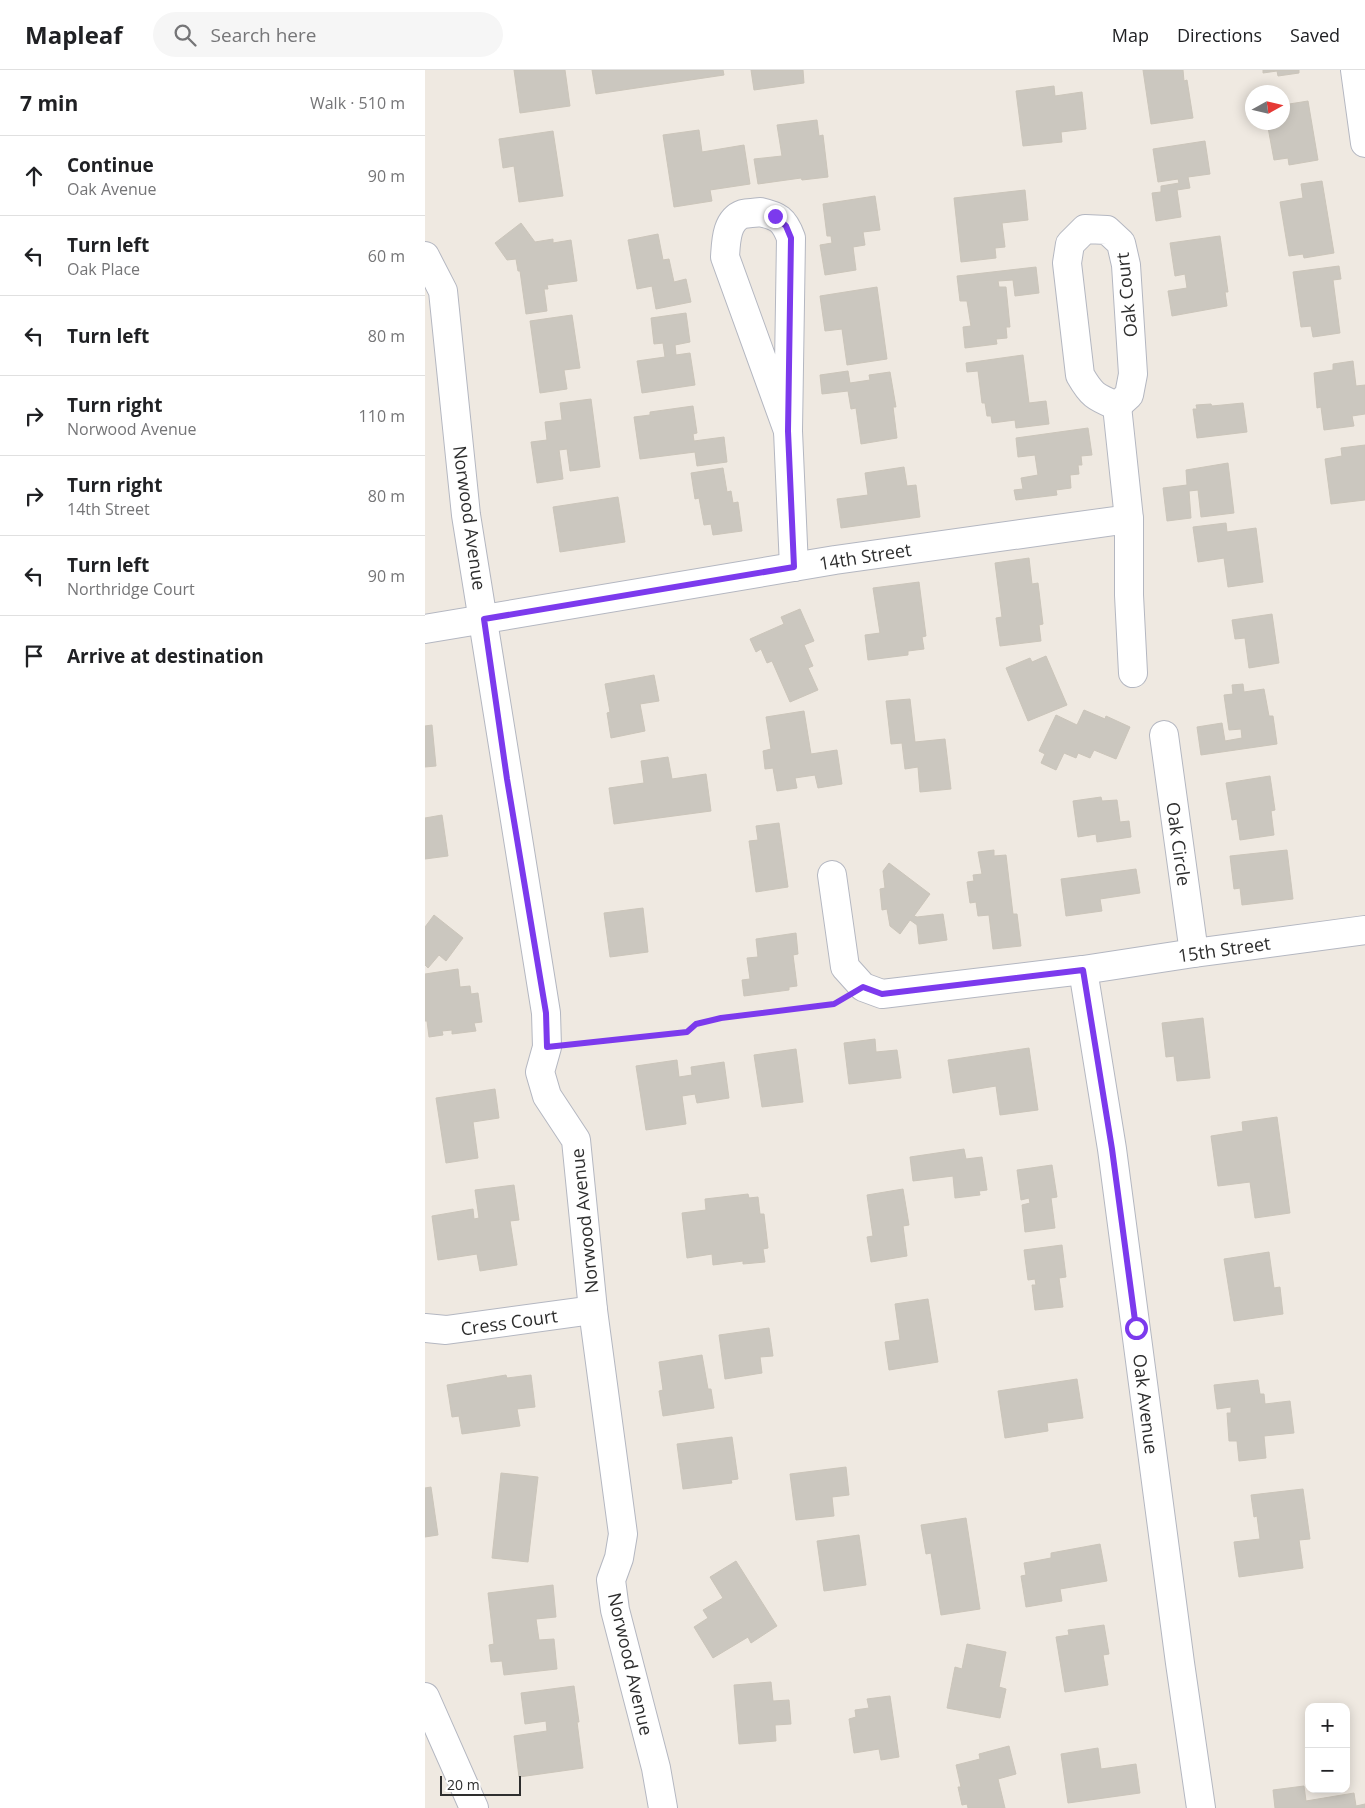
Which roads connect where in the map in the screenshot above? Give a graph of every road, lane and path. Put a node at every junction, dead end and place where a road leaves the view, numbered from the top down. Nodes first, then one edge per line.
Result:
1 (1355, 70) edge
2 (1365, 143) edge
3 (425, 256) edge
4 (1117, 406) junction
5 (788, 431) junction
6 (1129, 519) junction
7 (794, 567) junction
8 (484, 619) junction
9 (425, 629) edge
10 (1133, 673) dead end
11 (1164, 735) dead end
12 (832, 875) dead end
13 (1365, 930) edge
14 (1194, 953) junction
15 (1083, 970) junction
16 (863, 987) junction
17 (547, 1047) junction
18 (593, 1310) junction
19 (425, 1328) edge
20 (425, 1697) edge
21 (474, 1808) edge
22 (663, 1808) edge
23 (1201, 1808) edge

1 - 2 street
3 - 8 street, Norwood Avenue
4 - 4 street, Oak Court
4 - 6 street
5 - 5 street
5 - 7 street
6 - 7 street, 14th Street
6 - 10 street
7 - 8 street, 14th Street
8 - 9 street, 14th Street
8 - 17 street, Norwood Avenue
11 - 14 street, Oak Circle
12 - 16 street
13 - 14 street, 15th Street
14 - 15 street, 15th Street
15 - 16 street, 15th Street
15 - 23 street, Oak Avenue
16 - 17 path
17 - 18 street, Norwood Avenue
18 - 19 street, Cress Court
18 - 22 street, Norwood Avenue
20 - 21 street

